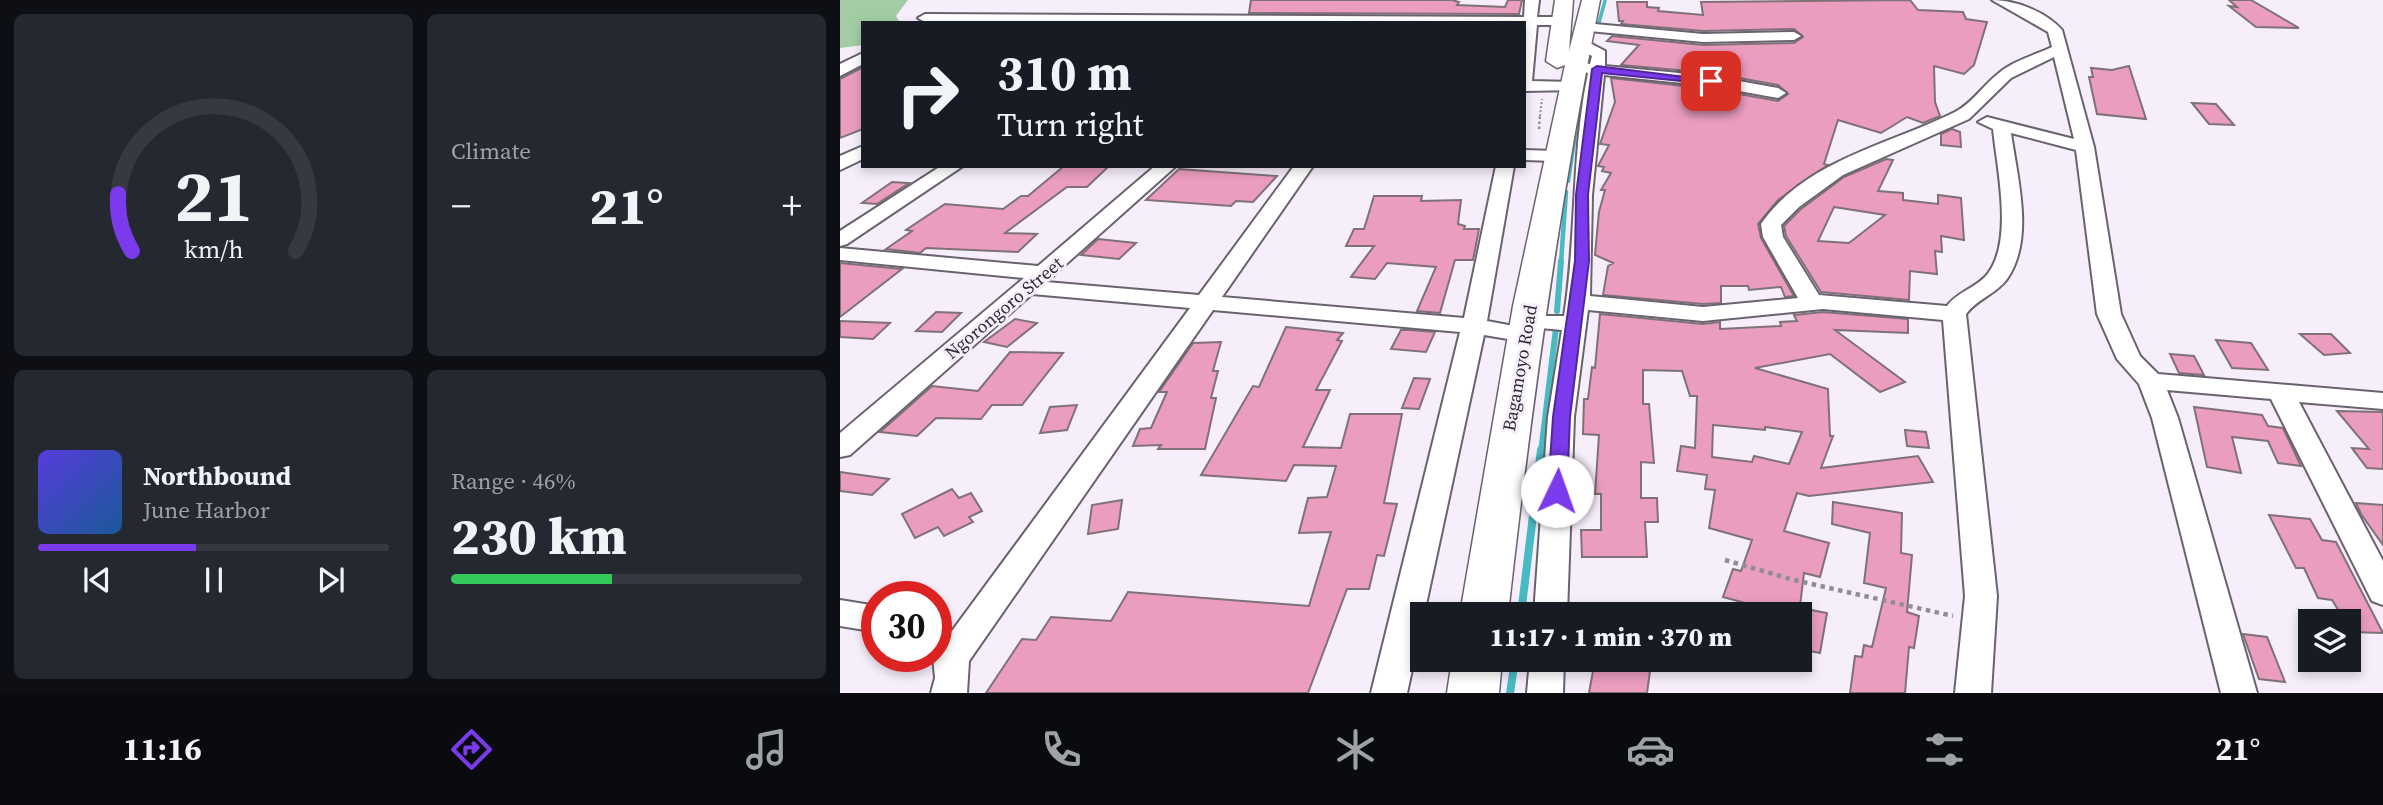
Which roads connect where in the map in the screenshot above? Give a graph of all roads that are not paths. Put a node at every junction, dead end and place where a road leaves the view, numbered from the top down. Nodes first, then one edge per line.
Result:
1 (1181, 0) edge
2 (1532, 0) edge
3 (1591, 0) edge
4 (1999, 0) edge
5 (1338, 4) dead end
6 (947, 6) dead end
7 (1562, 11) edge
8 (1164, 17) junction
9 (1355, 18) junction
10 (921, 20) edge
11 (1531, 21) junction
12 (1583, 35) junction
13 (1794, 36) dead end
14 (2062, 48) junction
15 (861, 58) edge
16 (1526, 67) edge
17 (840, 71) edge
18 (840, 78) edge
19 (1575, 78) junction
20 (861, 79) edge
21 (1526, 85) edge
22 (1779, 93) dead end
23 (1963, 115) junction
24 (2001, 126) junction
25 (2085, 147) junction
26 (861, 152) edge
27 (1555, 161) edge
28 (840, 164) edge
29 (951, 168) edge
30 (1165, 168) edge
31 (1303, 168) edge
32 (1505, 168) edge
33 (840, 240) edge
34 (840, 254) edge
35 (1036, 280) junction
36 (1812, 302) junction
37 (1205, 304) junction
38 (1577, 313) junction
39 (1954, 314) junction
40 (1473, 326) junction
41 (1527, 328) junction
42 (2151, 381) junction
43 (2281, 393) junction
44 (2383, 401) edge
45 (840, 448) edge
46 (2383, 593) edge
47 (1485, 602) edge
48 (1551, 602) edge
49 (840, 613) edge
50 (861, 616) edge
51 (952, 655) edge
52 (1476, 672) edge
53 (1546, 672) edge
54 (1388, 693) edge
55 (1473, 693) edge
56 (1545, 693) edge
57 (1973, 693) edge
58 (2239, 693) edge

1 - 8 street
2 - 11 street
3 - 12 highway
4 - 14 street
5 - 9 street
6 - 10 street
7 - 11 street
7 - 19 highway, Bagamoyo Road
8 - 9 street
8 - 10 street
9 - 11 street
11 - 16 street
12 - 13 street
12 - 19 street
14 - 23 street
14 - 25 street
15 - 17 street
18 - 20 street
19 - 21 street
19 - 22 street
19 - 27 highway, Bagamoyo Road
19 - 27 street
23 - 24 street
23 - 36 street
24 - 25 street
24 - 39 street
25 - 42 street
26 - 28 street
27 - 38 street
27 - 41 highway, Bagamoyo Road
29 - 33 street
30 - 35 street, Ngorongoro Street
31 - 37 street
32 - 40 street
34 - 35 street
35 - 37 street
35 - 45 street, Ngorongoro Street
36 - 38 street
36 - 39 street
37 - 40 street
37 - 51 street
38 - 41 street
38 - 48 street
39 - 57 street
40 - 41 street
40 - 54 street
41 - 47 highway, Bagamoyo Road
42 - 43 street
42 - 58 street
43 - 44 street
43 - 46 street
49 - 50 street
52 - 55 highway
53 - 56 street

